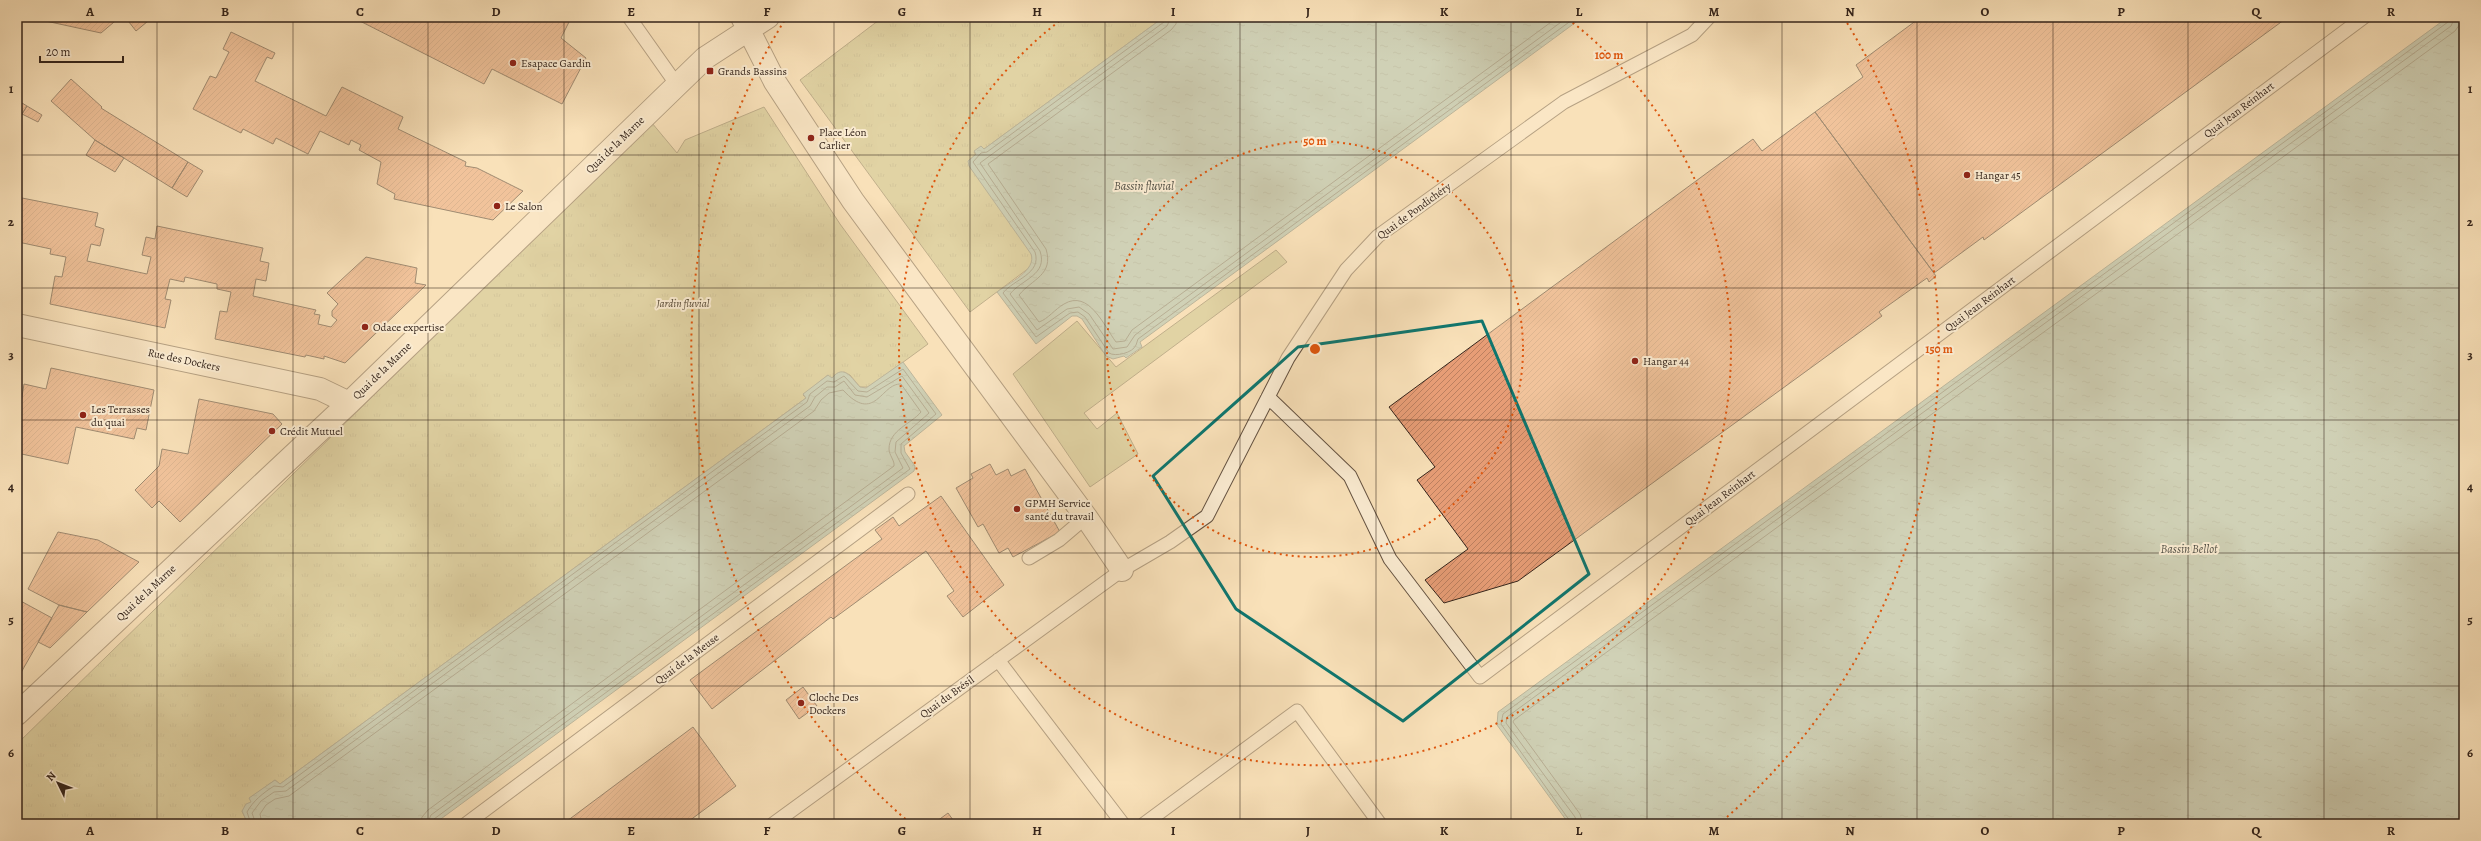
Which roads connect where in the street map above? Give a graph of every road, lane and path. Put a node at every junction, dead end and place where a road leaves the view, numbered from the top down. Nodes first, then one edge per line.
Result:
1 (629, 17) edge
2 (768, 17) edge
3 (1709, 17) edge
4 (2364, 17) edge
5 (745, 23) edge
6 (677, 85) junction
7 (17, 325) edge
8 (1268, 397) junction
9 (349, 403) junction
10 (908, 494) dead end
11 (1086, 517) junction
12 (1029, 558) dead end
13 (1122, 570) junction
14 (998, 660) junction
15 (17, 714) edge
16 (466, 824) edge
17 (773, 824) edge
18 (1123, 824) edge
19 (1144, 824) edge
20 (1380, 824) edge

1 - 6 lane
2 - 5 street, Quai de la Marne
3 - 8 lane, Quai de Pondichéry
4 - 8 lane, Quai Jean Reinhart
5 - 6 street, Quai de la Marne
5 - 11 street
6 - 9 street, Quai de la Marne
7 - 9 street, Rue des Dockers
8 - 13 lane, Quai de Pondichéry
9 - 15 street, Quai de la Marne
10 - 16 lane, Quai de la Meuse
11 - 12 lane
11 - 13 street
13 - 14 lane, Quai du Brésil
14 - 17 lane, Quai du Brésil
14 - 18 lane
19 - 20 lane

